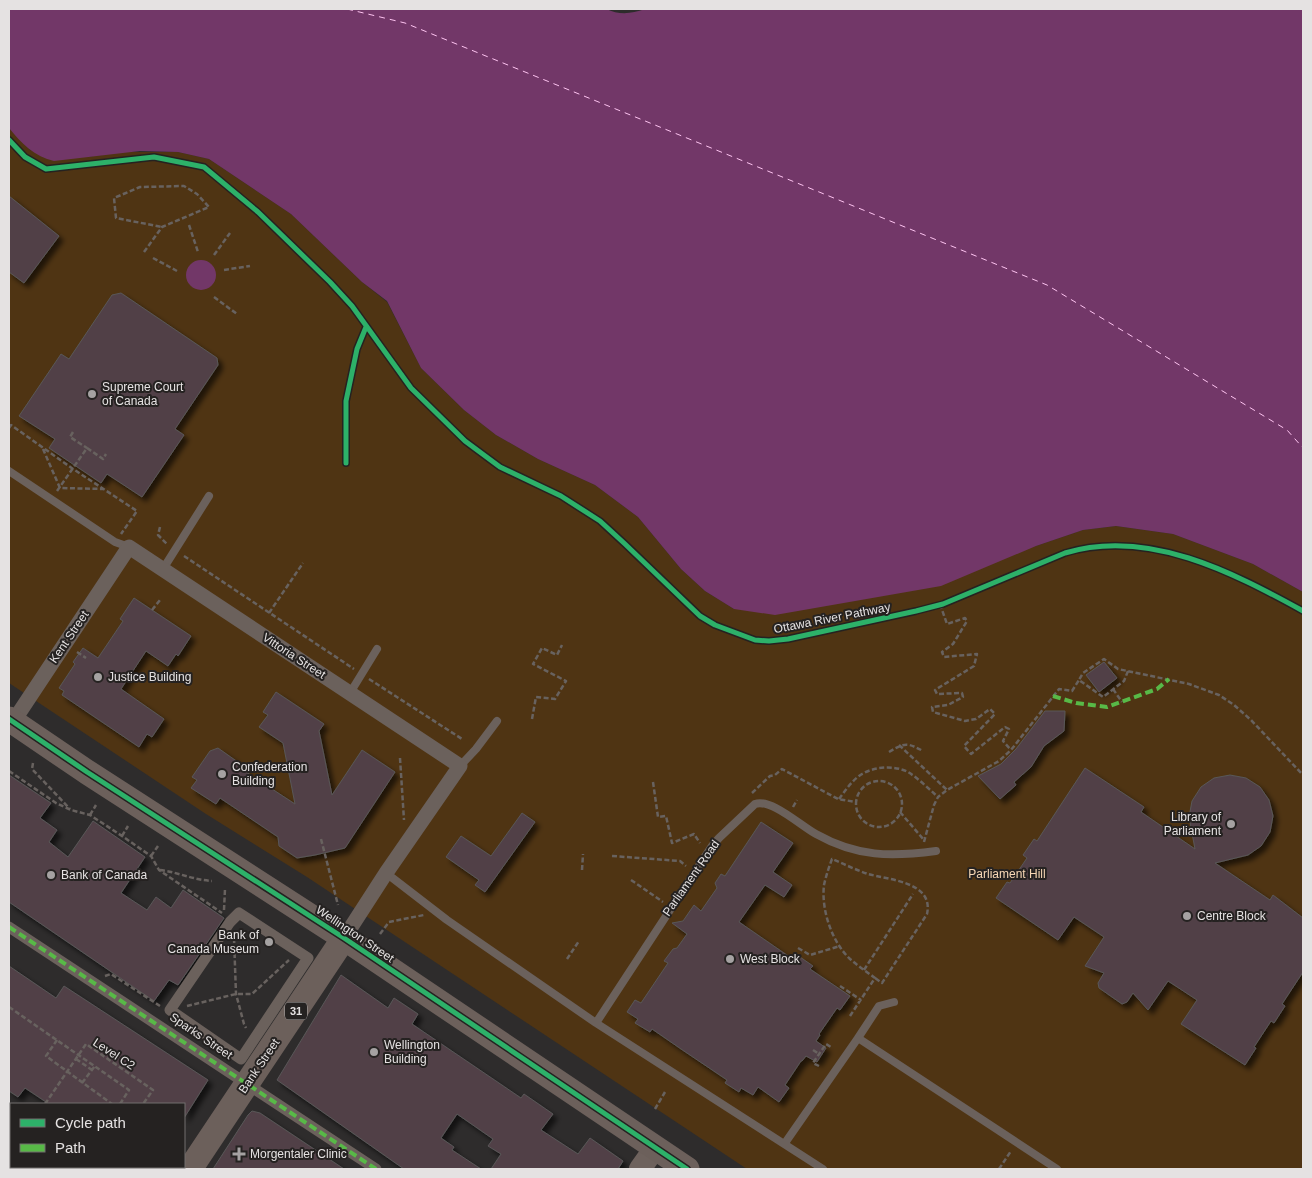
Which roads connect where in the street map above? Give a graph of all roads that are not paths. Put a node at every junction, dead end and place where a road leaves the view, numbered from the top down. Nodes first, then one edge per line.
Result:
1 (9, 471) edge
2 (209, 496) dead end
3 (124, 542) junction
4 (163, 570) junction
5 (377, 649) dead end
6 (350, 693) junction
7 (497, 721) dead end
8 (10, 723) edge
9 (460, 766) junction
10 (936, 851) dead end
11 (386, 872) junction
12 (9, 927) edge
13 (344, 938) junction
14 (894, 1002) dead end
15 (170, 1010) joint
16 (596, 1022) junction
17 (858, 1038) junction
18 (248, 1084) junction
19 (785, 1143) junction
20 (655, 1148) junction
21 (190, 1169) edge
22 (376, 1169) edge
23 (640, 1169) edge
24 (687, 1169) edge
25 (824, 1169) edge
26 (1057, 1169) edge

1 - 3 lane
2 - 4 lane
3 - 4 street, Vittoria Street
3 - 8 street, Kent Street
4 - 6 street, Vittoria Street
5 - 6 lane
6 - 9 street, Vittoria Street
7 - 9 lane
8 - 13 main road, Wellington Street
9 - 11 street
10 - 16 lane, Parliament Road
11 - 13 street
11 - 16 lane
12 - 18 street, Sparks Street
13 - 18 main road, Bank Street / 31
13 - 20 main road, Wellington Street
14 - 17 lane
15 - 15 street
16 - 19 lane
17 - 19 lane
17 - 26 lane
18 - 21 main road, Bank Street / 31
18 - 22 street, Sparks Street
19 - 25 lane
20 - 23 main road
20 - 24 main road, Wellington Street

